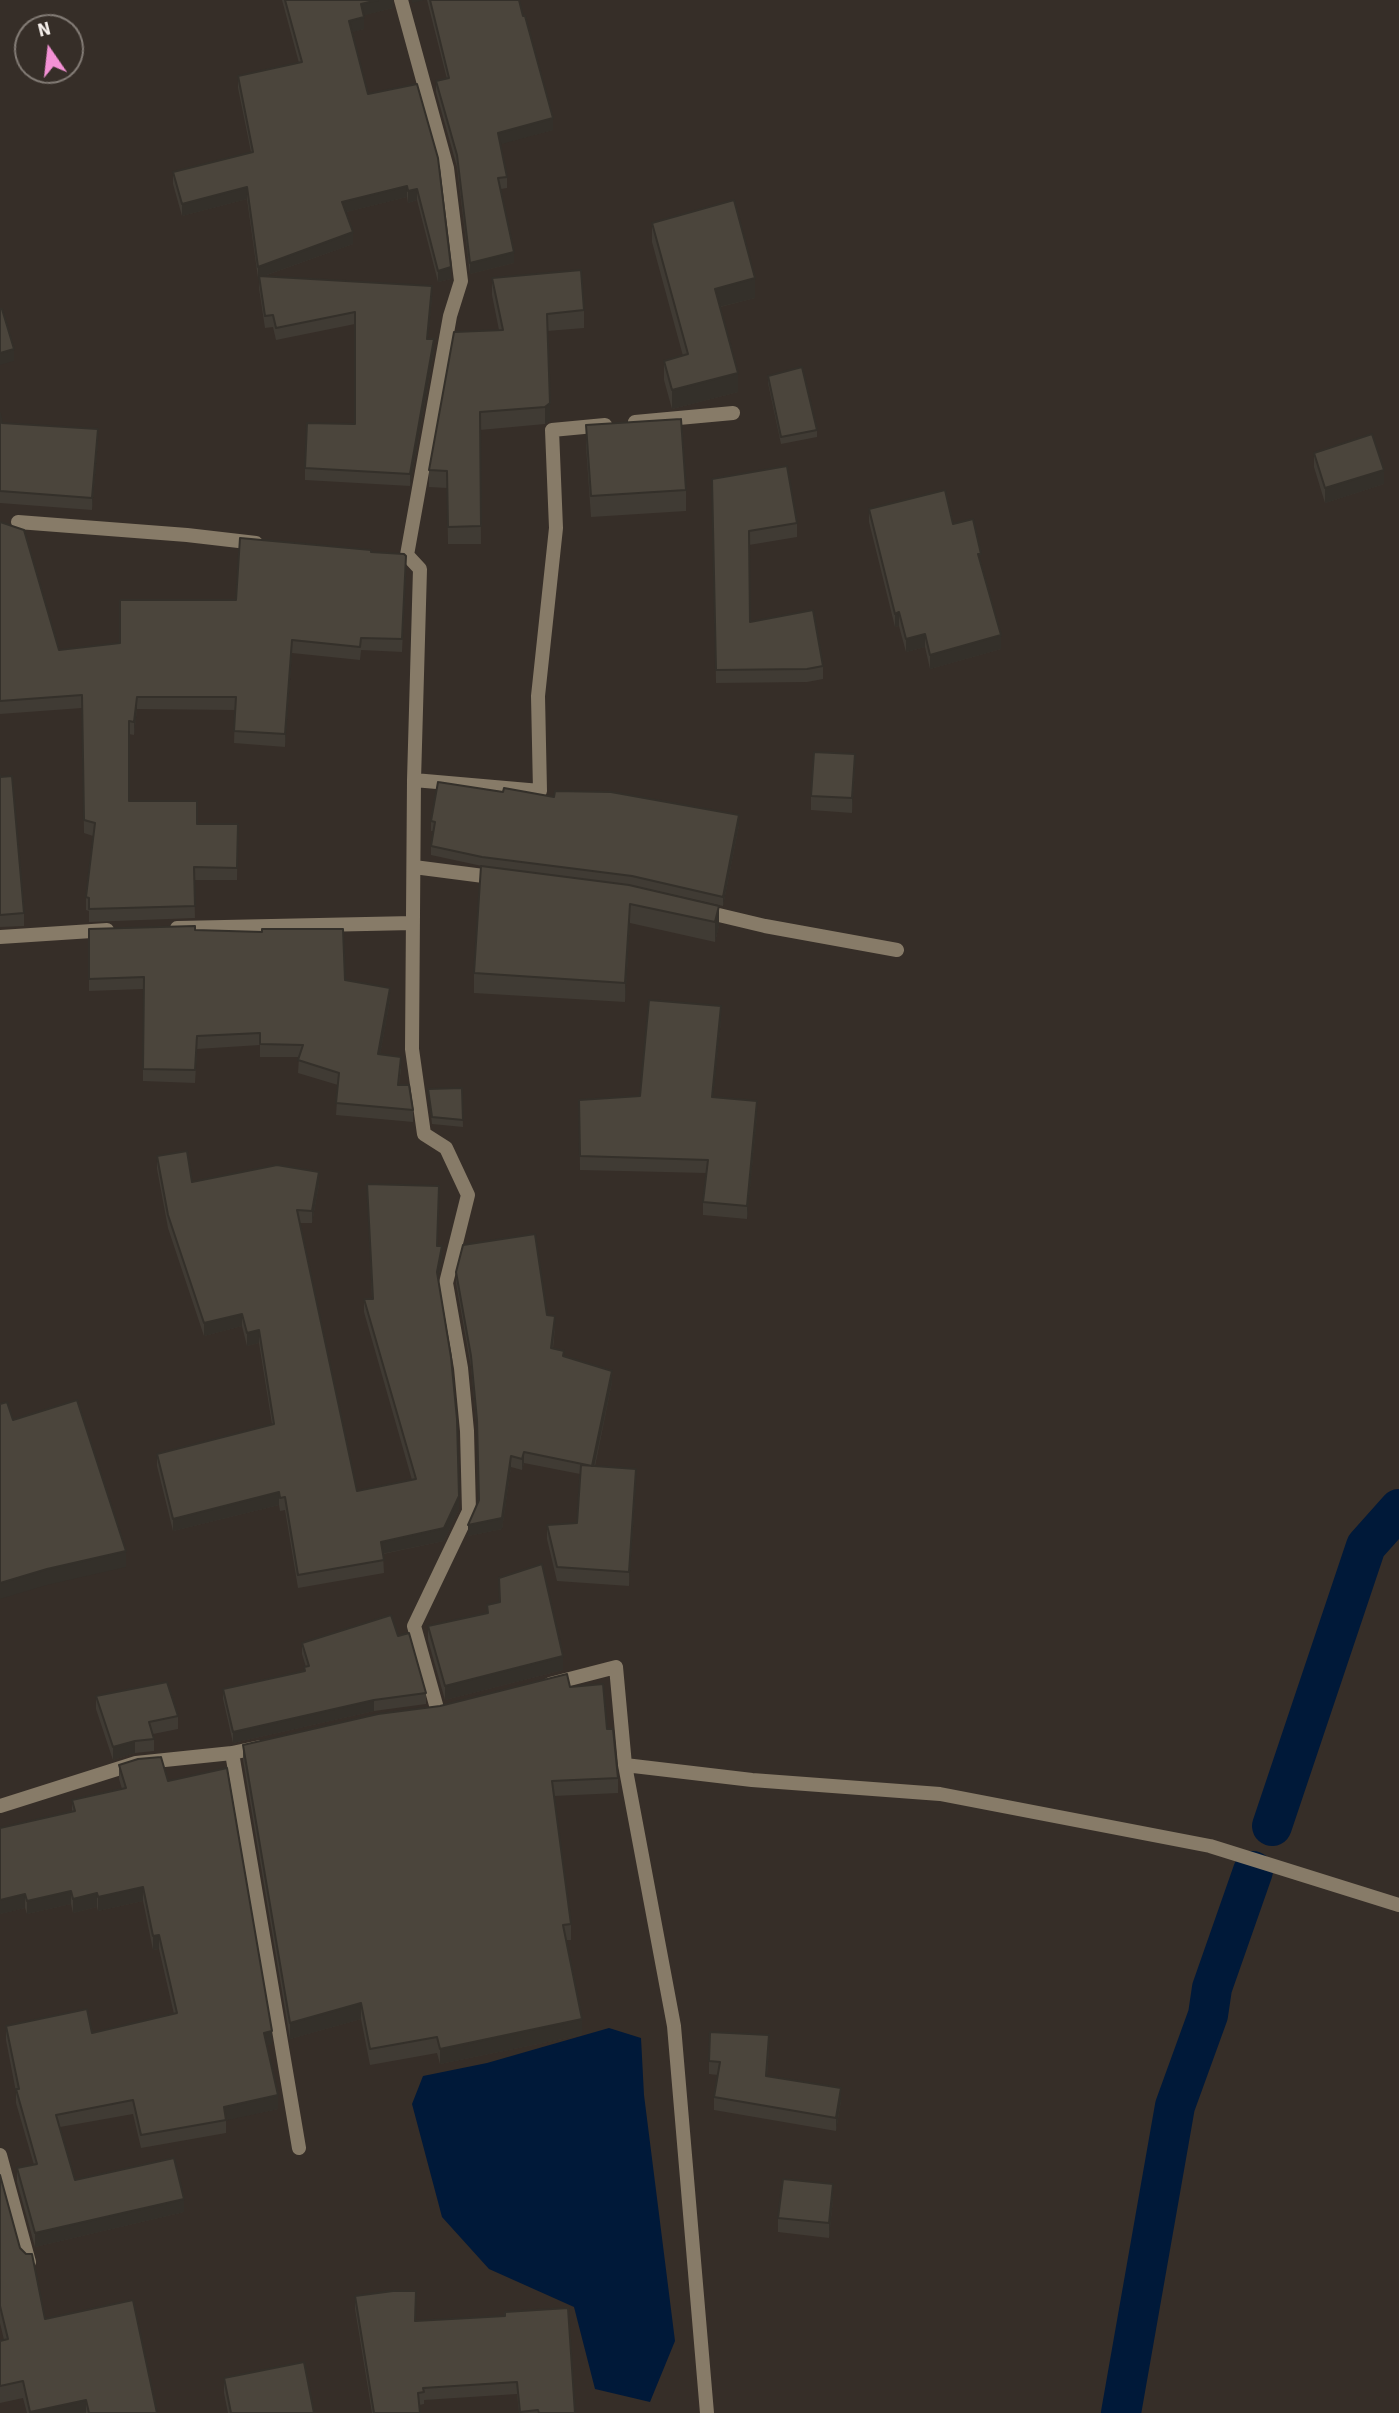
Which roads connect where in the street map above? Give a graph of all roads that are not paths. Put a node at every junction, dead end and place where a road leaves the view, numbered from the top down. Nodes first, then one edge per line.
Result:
1 (401, 0) edge
2 (733, 413) dead end
3 (18, 522) dead end
4 (268, 544) edge
5 (414, 780) junction
6 (414, 867) junction
7 (509, 879) edge
8 (684, 907) edge
9 (413, 923) junction
10 (167, 929) edge
11 (126, 930) edge
12 (0, 937) edge
13 (897, 950) dead end
14 (540, 1686) edge
15 (438, 1711) edge
16 (271, 1744) edge
17 (232, 1753) junction
18 (625, 1765) junction
19 (0, 1805) edge
20 (1399, 1905) edge
21 (299, 2148) dead end
22 (0, 2155) edge
23 (29, 2262) edge
24 (707, 2413) edge

1 - 5 street
2 - 5 street
3 - 4 street
5 - 6 street
6 - 7 street
6 - 9 street
8 - 13 street
9 - 10 street
9 - 15 street
11 - 12 street
14 - 18 street
16 - 17 street
17 - 19 street
17 - 21 street
18 - 20 street
18 - 24 street
22 - 23 street

